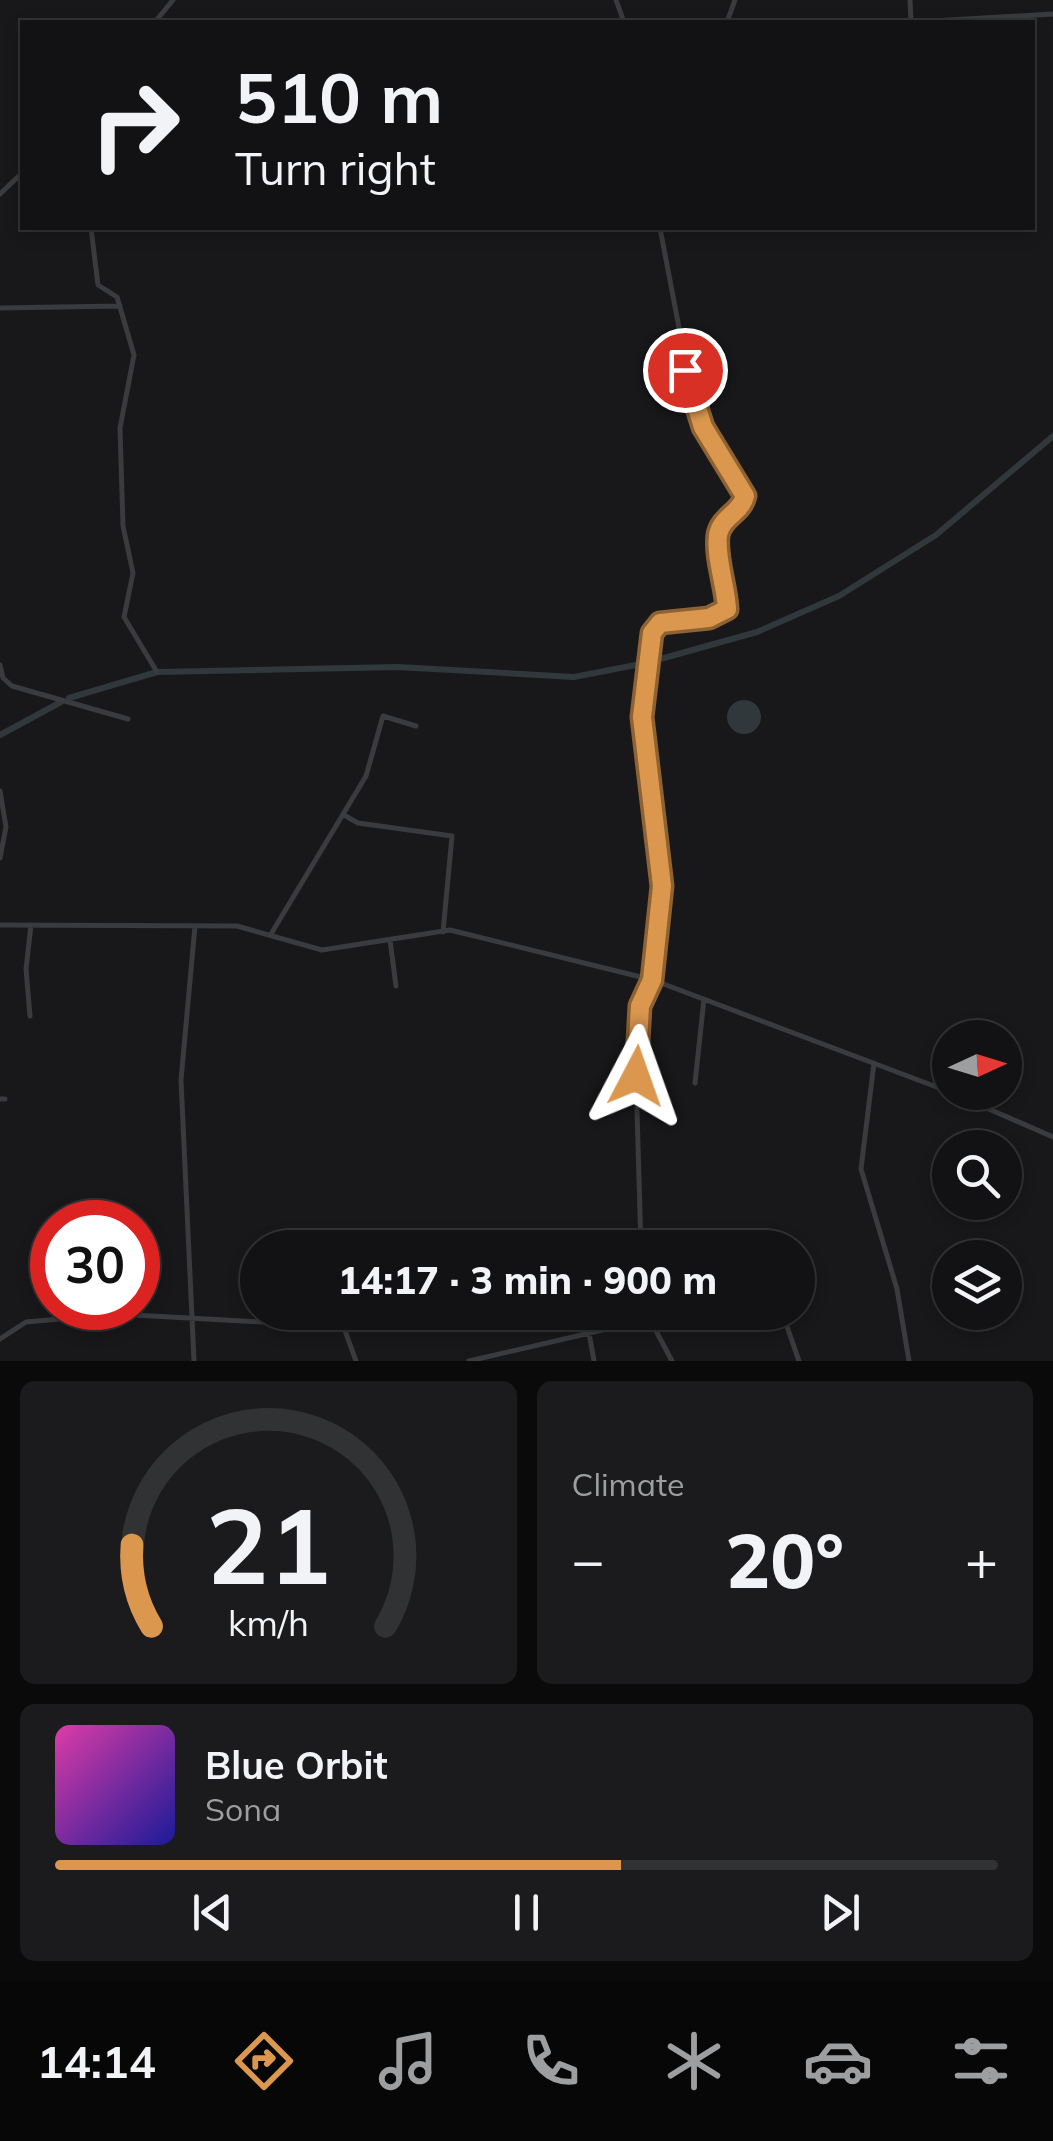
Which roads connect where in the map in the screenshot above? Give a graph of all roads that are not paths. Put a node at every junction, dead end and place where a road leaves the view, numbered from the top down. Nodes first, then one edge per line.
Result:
1 (173, 0) edge
2 (1053, 14) edge
3 (157, 20) edge
4 (948, 20) edge
5 (20, 175) edge
6 (0, 194) edge
7 (91, 230) edge
8 (660, 230) edge
9 (120, 306) junction
10 (0, 308) edge
11 (0, 666) edge
12 (157, 672) dead end
13 (128, 719) dead end
14 (416, 726) dead end
15 (0, 790) edge
16 (344, 815) junction
17 (0, 858) edge
18 (0, 925) edge
19 (31, 925) junction
20 (194, 926) junction
21 (443, 932) junction
22 (271, 934) junction
23 (390, 940) junction
24 (652, 980) junction
25 (396, 986) dead end
26 (704, 999) junction
27 (30, 1016) dead end
28 (874, 1064) junction
29 (695, 1083) dead end
30 (932, 1085) edge
31 (991, 1110) edge
32 (1053, 1137) edge
33 (640, 1230) edge
34 (188, 1318) junction
35 (598, 1330) edge
36 (654, 1330) edge
37 (788, 1330) edge
38 (588, 1333) junction
39 (0, 1339) edge
40 (194, 1361) edge
41 (356, 1361) edge
42 (469, 1361) edge
43 (594, 1361) edge
44 (672, 1361) edge
45 (799, 1361) edge
46 (909, 1361) edge

1 - 3 street
2 - 4 street
5 - 6 street
7 - 9 street
8 - 24 street
9 - 10 street
9 - 12 street
11 - 13 street
14 - 16 street
15 - 17 street
16 - 21 street
16 - 22 street
18 - 19 street
19 - 20 street
19 - 27 street
20 - 22 street
20 - 34 street
21 - 23 street
21 - 24 street
22 - 23 street
23 - 25 street
24 - 26 street
24 - 33 street
26 - 28 street
26 - 29 street
28 - 30 street
28 - 46 street
31 - 32 street
34 - 39 street
34 - 40 street
34 - 41 street
35 - 38 street
36 - 44 street
37 - 45 street
38 - 42 street
38 - 43 street

